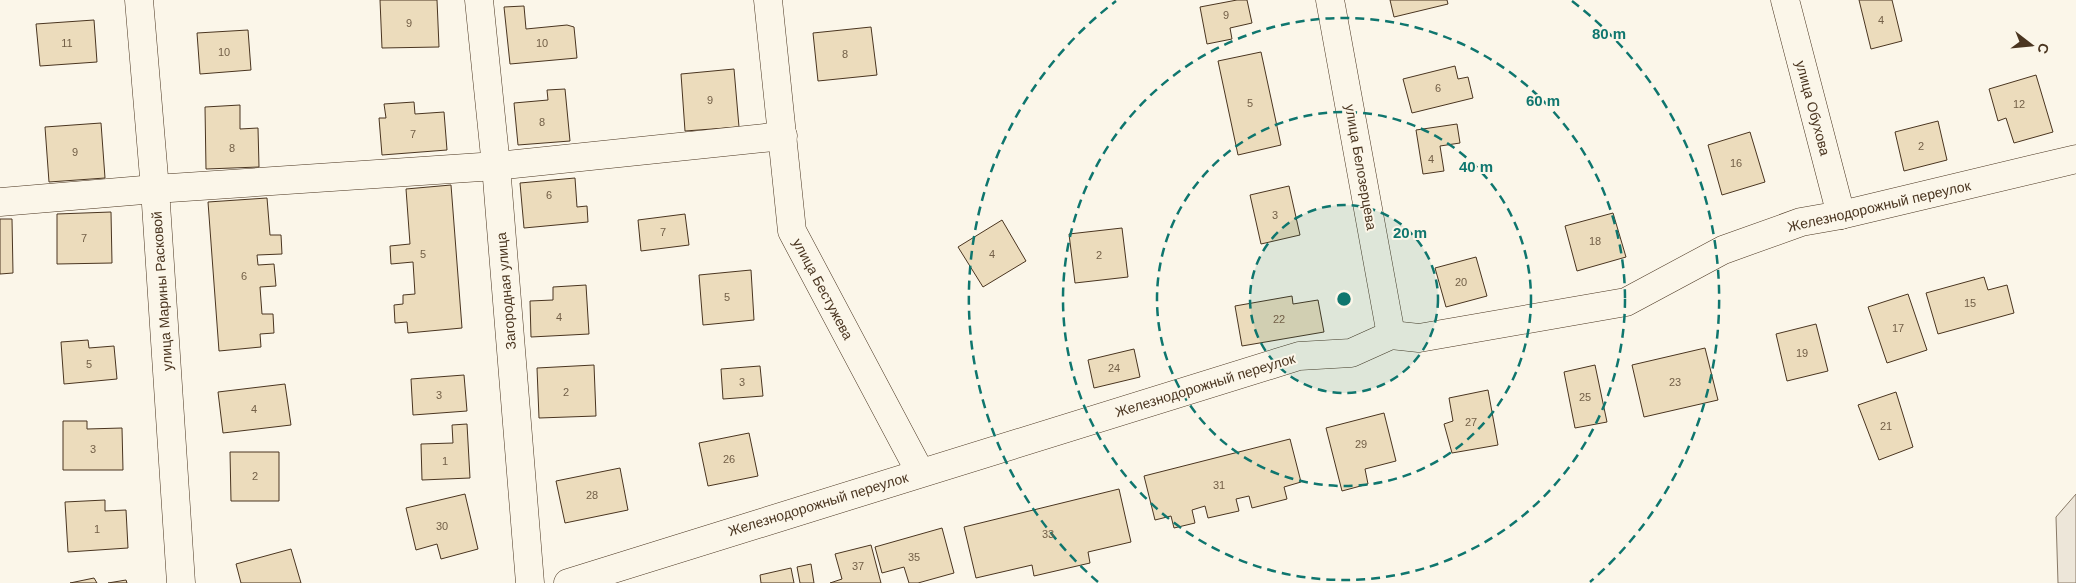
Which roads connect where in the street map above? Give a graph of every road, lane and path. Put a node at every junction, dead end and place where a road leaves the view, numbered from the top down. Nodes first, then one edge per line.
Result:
1 (139, 0) edge
2 (479, 0) edge
3 (768, 0) edge
4 (1330, 0) edge
5 (1785, 0) edge
6 (782, 136) junction
7 (2076, 159) edge
8 (496, 166) junction
9 (155, 189) junction
10 (0, 202) edge
11 (1841, 215) junction
12 (1391, 335) junction
13 (920, 472) junction
14 (181, 583) edge
15 (530, 583) edge
16 (568, 583) edge

1 - 9 street, улица Марины Расковой
2 - 8 street, Загородная улица
3 - 6 street, улица Бестужева
4 - 12 street, улица Белозерцева
5 - 11 street, улица Обухова
6 - 8 street
6 - 13 street, улица Бестужева
7 - 11 street, Железнодорожный переулок
8 - 9 street
8 - 15 street, Загородная улица
9 - 10 street
9 - 14 street, улица Марины Расковой
11 - 12 street, Железнодорожный переулок
12 - 13 street, Железнодорожный переулок
13 - 16 street, Железнодорожный переулок

